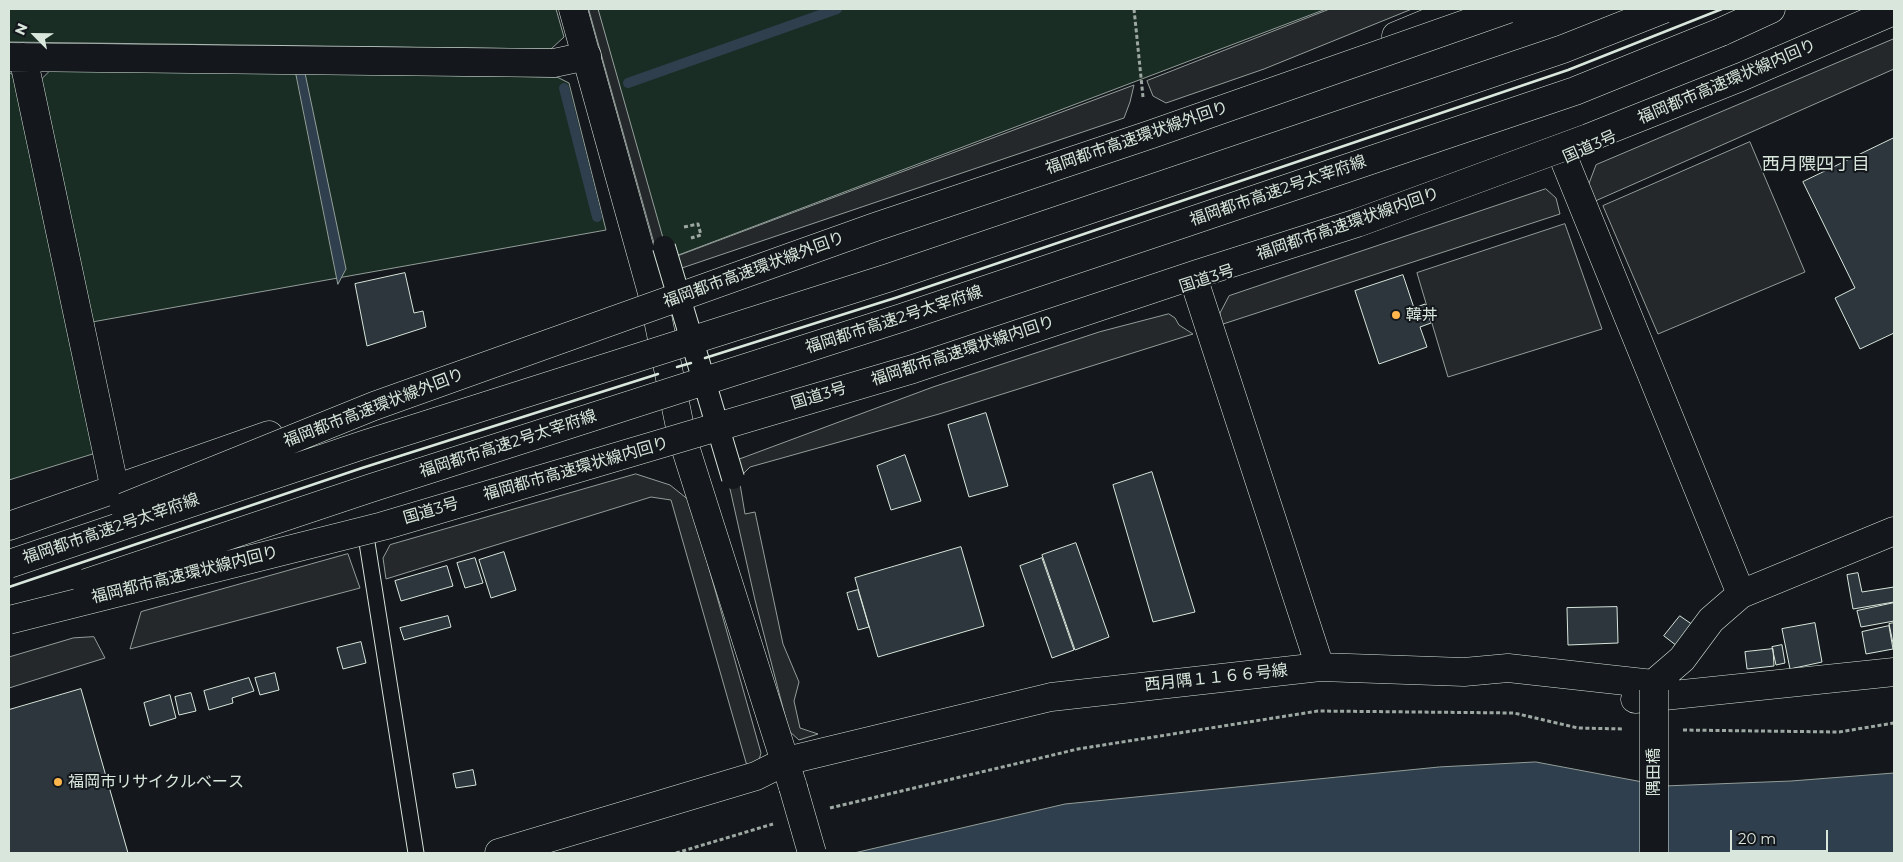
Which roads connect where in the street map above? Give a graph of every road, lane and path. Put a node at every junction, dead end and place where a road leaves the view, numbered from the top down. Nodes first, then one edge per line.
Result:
1 (574, 9) edge
2 (1134, 9) edge
3 (1461, 9) edge
4 (1508, 9) edge
5 (1664, 9) edge
6 (1771, 9) edge
7 (1894, 10) edge
8 (587, 56) junction
9 (16, 57) edge
10 (1143, 97) dead end
11 (1564, 159) junction
12 (664, 247) dead end
13 (1195, 283) junction
14 (654, 300) junction
15 (682, 437) junction
16 (733, 478) dead end
17 (115, 490) junction
18 (9, 526) edge
19 (365, 530) junction
20 (1894, 531) edge
21 (9, 554) edge
22 (9, 564) edge
23 (1741, 594) junction
24 (9, 609) edge
25 (9, 620) edge
26 (9, 631) edge
27 (1320, 667) junction
28 (1464, 672) junction
29 (1894, 672) edge
30 (1654, 687) junction
31 (1894, 723) edge
32 (1626, 729) dead end
33 (1674, 730) dead end
34 (786, 761) junction
35 (823, 810) dead end
36 (777, 824) dead end
37 (416, 853) edge
38 (499, 853) edge
39 (676, 853) edge
40 (812, 853) edge
41 (1654, 853) edge

1 - 8 main road
2 - 10 path
3 - 14 main road
4 - 21 main road, 福岡都市高速環状線外回り, bridge
5 - 22 main road, 福岡都市高速2号太宰府線, bridge
6 - 24 main road, 福岡都市高速2号太宰府線, bridge
7 - 11 main road, 国道3号
7 - 25 main road, 福岡都市高速環状線内回り, bridge
8 - 9 main road
8 - 14 main road
9 - 17 main road
11 - 13 main road, 国道3号
11 - 23 main road
12 - 16 street, bridge
13 - 15 main road, 国道3号
13 - 27 main road
14 - 15 main road
14 - 17 main road
15 - 19 main road, 国道3号
15 - 34 main road
17 - 18 main road
19 - 26 main road, 国道3号
19 - 37 lane
20 - 23 main road
23 - 30 main road
27 - 28 main road, 西月隅１１６６号線
27 - 34 main road, 西月隅１１６６号線
28 - 29 main road
28 - 30 main road, 西月隅１１６６号線
30 - 41 main road, 隅田橋, bridge
31 - 33 path
32 - 35 path
34 - 38 main road, 西月隅１１６６号線
34 - 40 main road, bridge
36 - 39 path

